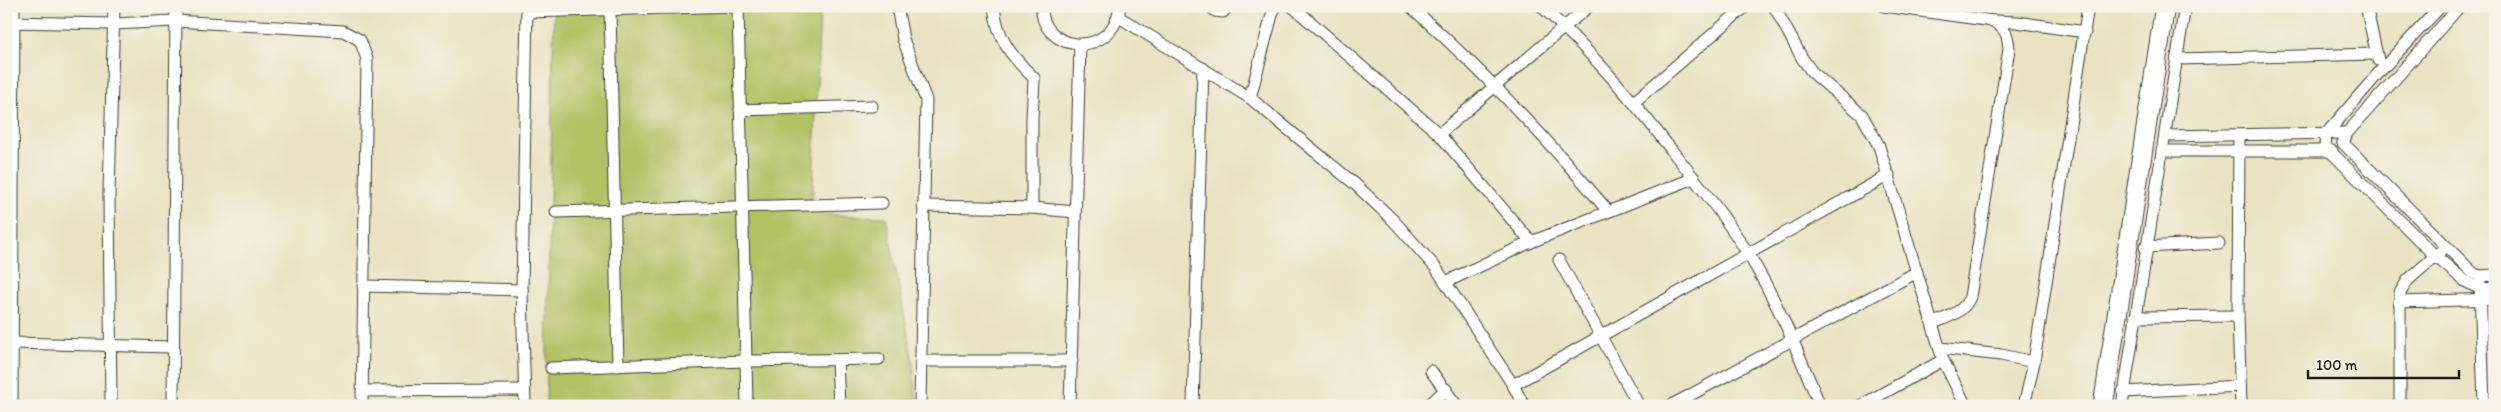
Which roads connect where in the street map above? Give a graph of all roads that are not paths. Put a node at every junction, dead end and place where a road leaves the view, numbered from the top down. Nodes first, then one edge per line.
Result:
1 (14, 6) edge
2 (114, 6) edge
3 (176, 6) edge
4 (737, 6) edge
5 (897, 6) edge
6 (994, 6) edge
7 (1042, 6) edge
8 (1210, 6) edge
9 (1228, 6) edge
10 (1292, 6) edge
11 (1410, 6) edge
12 (1541, 6) edge
13 (1588, 6) edge
14 (1746, 6) edge
15 (1774, 6) edge
16 (1884, 6) edge
17 (2088, 6) edge
18 (2165, 6) edge
19 (2185, 6) edge
20 (2366, 6) edge
21 (2441, 6) edge
22 (2460, 6) edge
23 (1274, 8) edge
24 (527, 9) edge
25 (610, 10) junction
26 (1120, 12) edge
27 (175, 21) junction
28 (1993, 21) junction
29 (10, 22) edge
30 (114, 24) junction
31 (1564, 27) junction
32 (2084, 32) junction
33 (1080, 45) junction
34 (2376, 54) junction
35 (2177, 60) junction
36 (1203, 68) junction
37 (2382, 68) junction
38 (1498, 86) junction
39 (1250, 98) junction
40 (1634, 102) junction
41 (872, 106) dead end
42 (740, 110) junction
43 (2347, 133) junction
44 (1439, 134) junction
45 (2326, 134) junction
46 (2165, 136) junction
47 (2239, 136) junction
48 (2162, 151) junction
49 (2239, 151) junction
50 (2329, 151) junction
51 (2350, 151) junction
52 (1888, 174) junction
53 (1694, 178) junction
54 (882, 203) dead end
55 (923, 206) junction
56 (743, 207) junction
57 (1032, 208) junction
58 (615, 211) junction
59 (1608, 211) junction
60 (556, 212) dead end
61 (1075, 212) junction
62 (1531, 242) junction
63 (2219, 243) dead end
64 (2145, 246) junction
65 (2446, 246) junction
66 (1748, 253) junction
67 (2435, 256) junction
68 (1559, 260) dead end
69 (1917, 272) junction
70 (2495, 275) edge
71 (2480, 276) junction
72 (1446, 282) junction
73 (363, 286) junction
74 (2495, 288) edge
75 (522, 290) junction
76 (2480, 294) junction
77 (2495, 299) edge
78 (2399, 302) junction
79 (2238, 316) junction
80 (2135, 317) junction
81 (1933, 323) junction
82 (1602, 336) junction
83 (1793, 339) junction
84 (11, 342) junction
85 (110, 345) junction
86 (172, 347) junction
87 (1941, 354) junction
88 (878, 359) dead end
89 (837, 360) junction
90 (746, 361) junction
91 (921, 361) junction
92 (1072, 361) junction
93 (2034, 362) junction
94 (618, 366) junction
95 (551, 368) dead end
96 (1431, 372) dead end
97 (1514, 384) junction
98 (2240, 386) junction
99 (1446, 389) junction
100 (524, 390) junction
101 (362, 391) junction
102 (2123, 392) junction
103 (12, 406) edge
104 (111, 406) edge
105 (173, 406) edge
106 (362, 406) edge
107 (525, 406) edge
108 (747, 406) edge
109 (839, 406) edge
110 (920, 406) edge
111 (1070, 406) edge
112 (1193, 406) edge
113 (1428, 406) edge
114 (1457, 406) edge
115 (1524, 406) edge
116 (1639, 406) edge
117 (1670, 406) edge
118 (1820, 406) edge
119 (1860, 406) edge
120 (1966, 406) edge
121 (2024, 406) edge
122 (2103, 406) edge
123 (2122, 406) edge
124 (2241, 406) edge
125 (2400, 406) edge
126 (2484, 406) edge

1 - 29 street
2 - 30 street
3 - 27 street
4 - 25 street
4 - 42 street
5 - 55 street
6 - 57 street
7 - 33 street
8 - 9 street
10 - 44 street
11 - 38 street
12 - 31 street
13 - 31 street
14 - 40 street
15 - 52 street
16 - 28 street
17 - 32 street
18 - 122 main road
19 - 35 street
20 - 34 street
21 - 37 street
22 - 43 street
23 - 39 street
24 - 25 street
24 - 75 street
25 - 58 street
26 - 33 street
26 - 36 street
27 - 30 street
27 - 73 street
27 - 86 street
28 - 32 street
28 - 81 street
29 - 30 street
29 - 84 street
30 - 85 street
31 - 38 street
31 - 40 street
32 - 93 street
33 - 61 street
34 - 35 street
34 - 37 street
35 - 46 street
36 - 39 street
36 - 112 street
37 - 45 street
38 - 44 street
38 - 59 street
39 - 72 street
40 - 53 street
41 - 42 street
42 - 56 street
43 - 45 street
43 - 51 street
44 - 62 street
45 - 47 street
45 - 50 street
46 - 47 street
46 - 48 street
47 - 49 street
48 - 49 street
48 - 64 street
49 - 50 street
49 - 79 street
50 - 51 street
50 - 67 street
51 - 65 street
52 - 66 street
52 - 69 street
53 - 59 street
53 - 66 street
54 - 56 street
55 - 57 street
55 - 91 street
56 - 58 street
56 - 90 street
57 - 61 street
58 - 60 street
58 - 94 street
59 - 62 street
61 - 92 street
62 - 72 street
63 - 64 street
64 - 80 street
65 - 67 street
65 - 71 street
66 - 82 street
66 - 83 street
67 - 76 street
67 - 78 street
68 - 82 street
69 - 81 street
69 - 83 street
70 - 71 street
71 - 76 street
72 - 97 street
73 - 75 street
73 - 101 street
74 - 76 street
75 - 100 street
76 - 77 street
76 - 78 street
76 - 126 street
78 - 125 street
79 - 80 street
79 - 98 street
80 - 102 street
81 - 87 street
82 - 97 street
82 - 116 street
83 - 117 street
83 - 118 street
84 - 85 street
84 - 103 street
85 - 86 street
85 - 104 street
86 - 105 street
87 - 93 street
87 - 119 street
87 - 120 street
88 - 89 street
89 - 90 street
89 - 109 street
90 - 94 street
90 - 108 street
91 - 92 street
91 - 110 street
92 - 111 street
93 - 121 street
94 - 95 street
96 - 99 street
97 - 115 street
98 - 102 street
98 - 124 street
99 - 113 street
99 - 114 street
100 - 101 street
100 - 107 street
101 - 106 street
102 - 123 street

